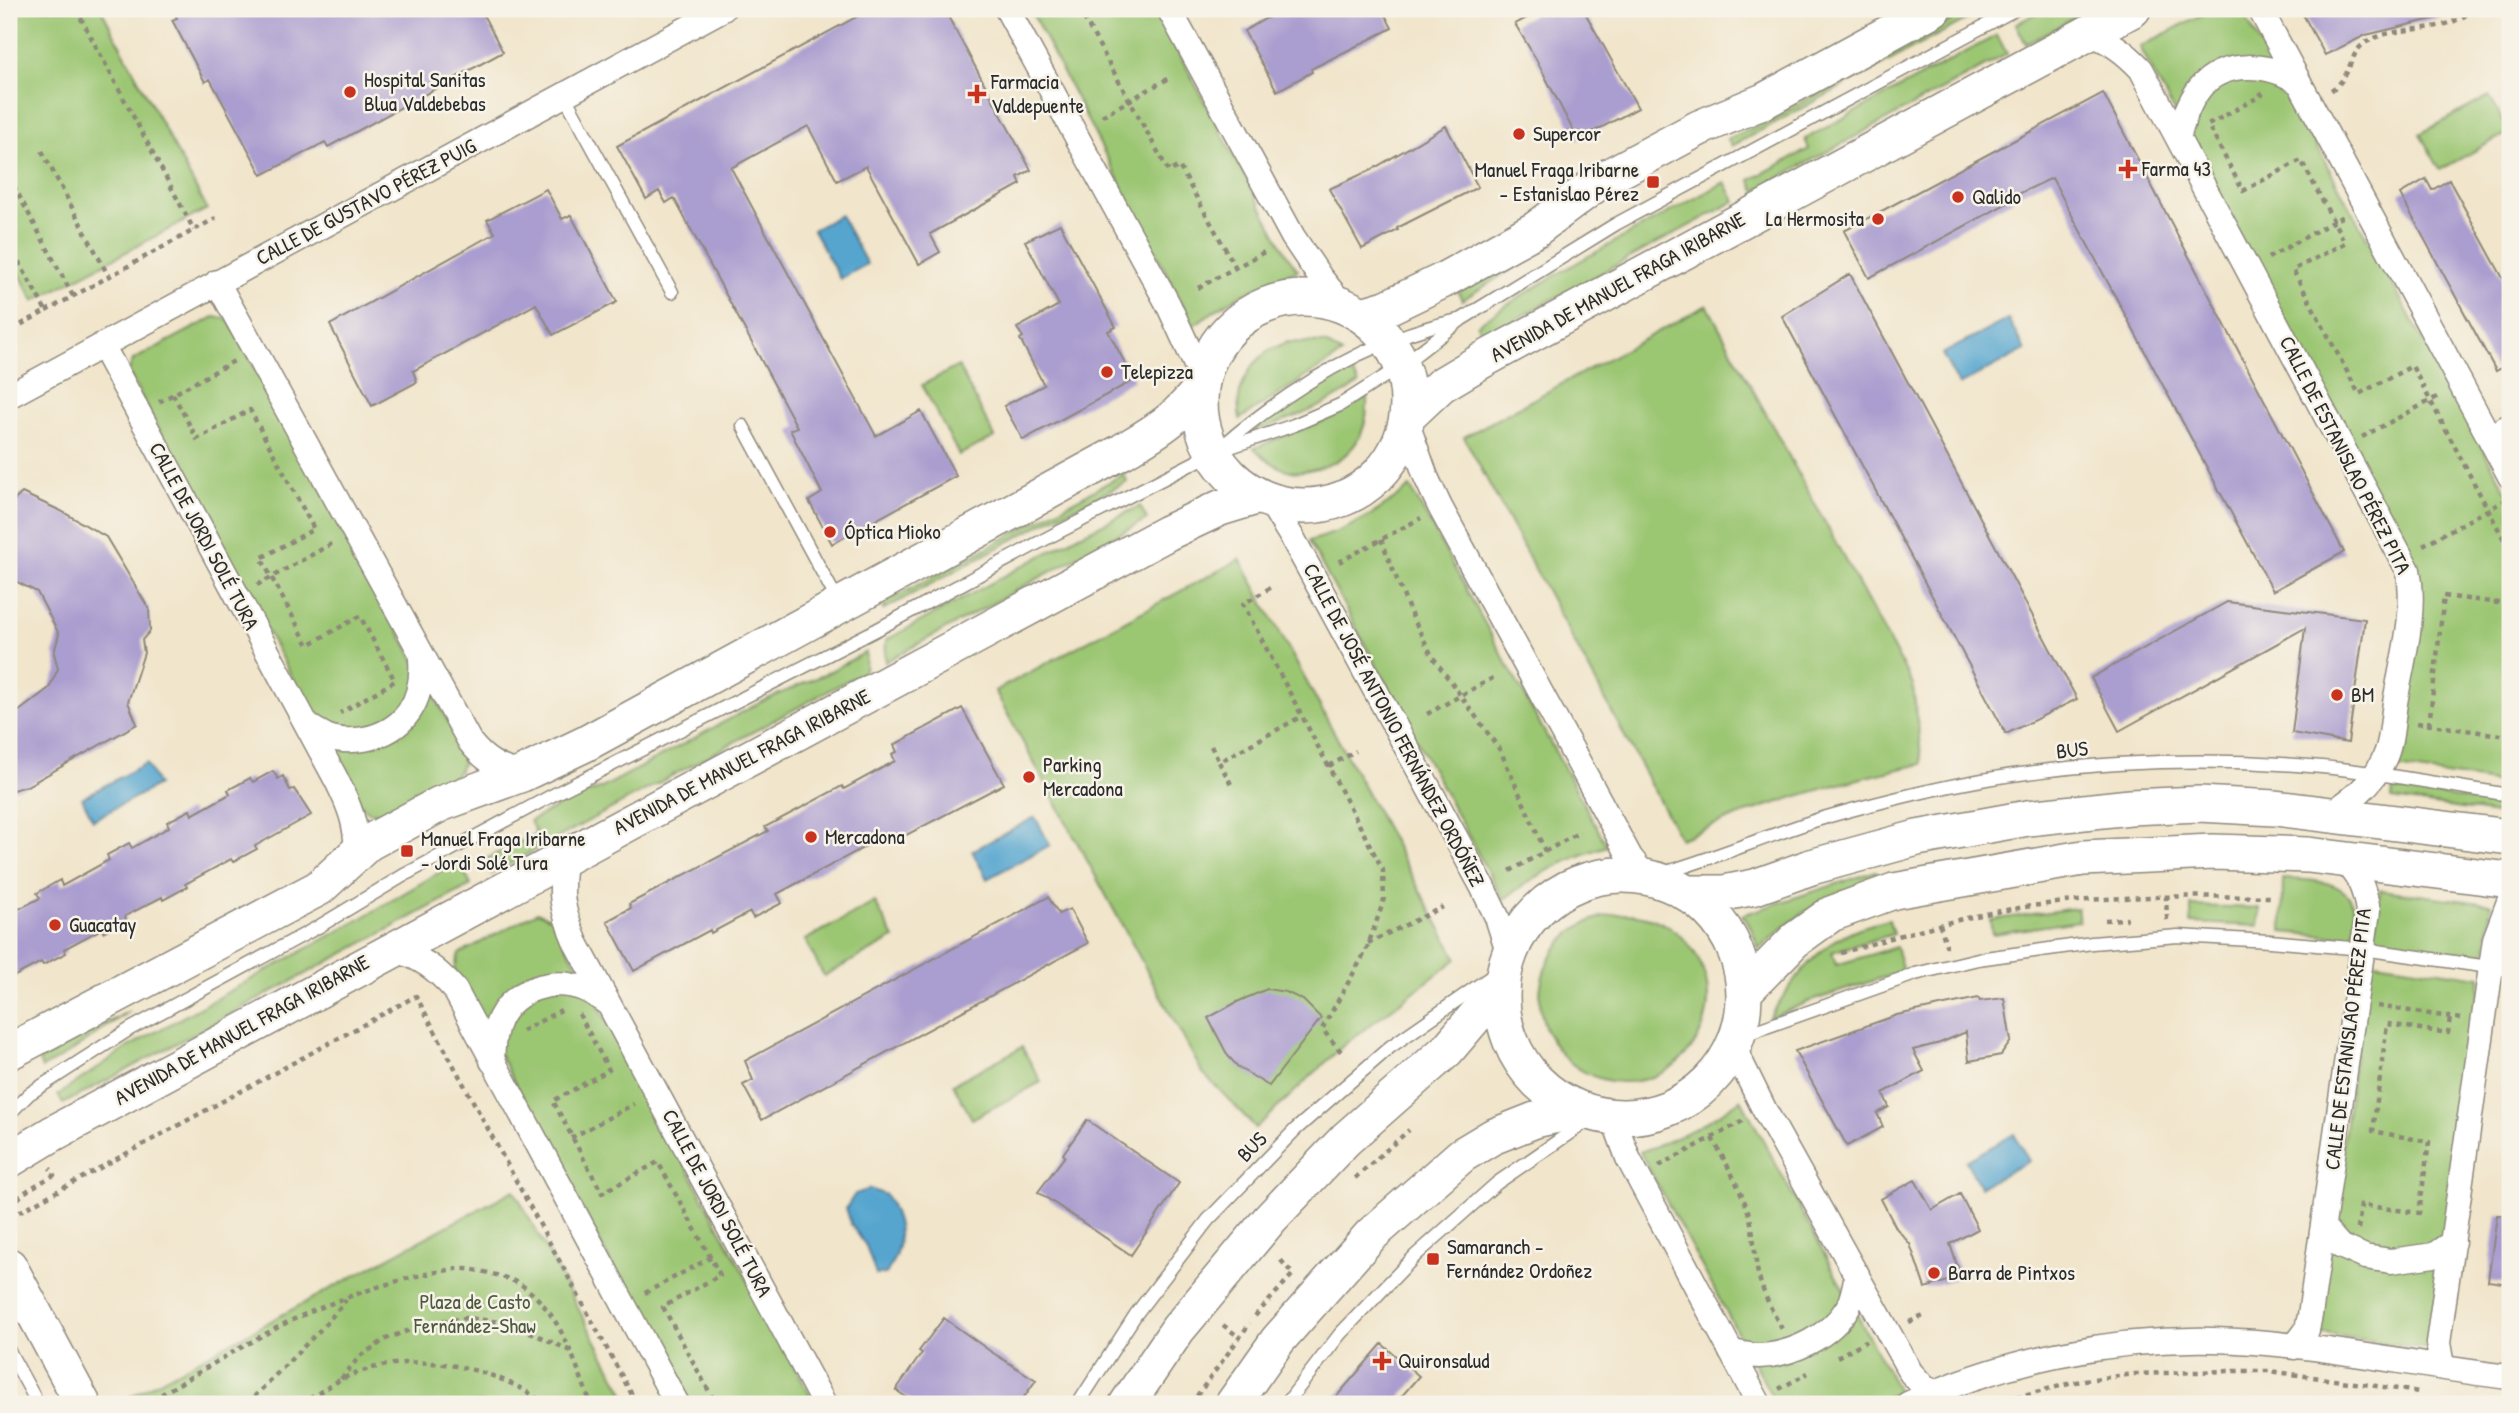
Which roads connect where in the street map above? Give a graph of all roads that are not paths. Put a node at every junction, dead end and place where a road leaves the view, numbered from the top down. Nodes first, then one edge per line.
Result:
1 (723, 9) edge
2 (1007, 9) edge
3 (1169, 9) edge
4 (1933, 9) edge
5 (2016, 9) edge
6 (2133, 9) edge
7 (2260, 9) edge
8 (2088, 33) junction
9 (2300, 83) junction
10 (564, 94) junction
11 (2178, 138) junction
12 (217, 282) junction
13 (672, 292) dead end
14 (1352, 310) junction
15 (1462, 319) junction
16 (102, 345) junction
17 (1395, 353) junction
18 (1201, 383) junction
19 (9, 396) edge
20 (1407, 420) junction
21 (743, 426) dead end
22 (2500, 431) edge
23 (1213, 453) junction
24 (2510, 476) edge
25 (1264, 498) junction
26 (835, 607) junction
27 (421, 656) junction
28 (307, 725) junction
29 (522, 774) junction
30 (2376, 774) junction
31 (2510, 795) edge
32 (2330, 814) junction
33 (2510, 837) edge
34 (356, 853) junction
35 (565, 856) junction
36 (2342, 859) junction
37 (1647, 876) junction
38 (2510, 880) edge
39 (1688, 892) junction
40 (2510, 899) edge
41 (393, 948) junction
42 (2363, 949) junction
43 (1505, 968) junction
44 (2501, 969) edge
45 (1745, 990) junction
46 (608, 1003) junction
47 (1736, 1042) junction
48 (9, 1052) edge
49 (492, 1061) junction
50 (29, 1094) junction
51 (9, 1095) edge
52 (9, 1114) edge
53 (1597, 1114) junction
54 (9, 1160) edge
55 (2323, 1227) junction
56 (2453, 1242) junction
57 (12, 1254) edge
58 (1857, 1275) junction
59 (2294, 1347) junction
60 (9, 1350) edge
61 (1731, 1352) junction
62 (2445, 1368) junction
63 (2510, 1377) edge
64 (1934, 1392) junction
65 (1758, 1402) edge
66 (38, 1404) edge
67 (83, 1404) edge
68 (677, 1404) edge
69 (824, 1404) edge
70 (1078, 1404) edge
71 (1127, 1404) edge
72 (1233, 1404) edge
73 (1286, 1404) edge
74 (1908, 1404) edge

1 - 10 street, CALLE DE GUSTAVO PÉREZ PUIG
2 - 18 street
3 - 14 street
4 - 14 street
5 - 15 lane
6 - 8 street, AVENIDA DE MANUEL FRAGA IRIBARNE
7 - 9 street
8 - 11 street, CALLE DE ESTANISLAO PÉREZ PITA
8 - 20 street, AVENIDA DE MANUEL FRAGA IRIBARNE
9 - 11 street
9 - 22 street
10 - 12 street, CALLE DE GUSTAVO PÉREZ PUIG
10 - 13 lane
11 - 30 street, CALLE DE ESTANISLAO PÉREZ PITA
12 - 16 street, CALLE DE GUSTAVO PÉREZ PUIG
12 - 27 street
14 - 17 street
14 - 18 street
15 - 17 lane
15 - 17 lane
16 - 19 street, CALLE DE GUSTAVO PÉREZ PUIG
16 - 28 street, CALLE DE JORDI SOLÉ TURA
17 - 20 street
17 - 23 lane
17 - 23 lane
18 - 23 street
18 - 26 street
20 - 25 street
20 - 37 street
21 - 26 lane
22 - 24 street
23 - 25 street
23 - 50 lane
25 - 35 street, AVENIDA DE MANUEL FRAGA IRIBARNE
25 - 43 street, CALLE DE JOSÉ ANTONIO FERNÁNDEZ ORDÓÑEZ
26 - 29 street
27 - 28 street
27 - 29 street
28 - 34 street, CALLE DE JORDI SOLÉ TURA
29 - 34 street
30 - 31 lane, BUS
30 - 32 street, CALLE DE ESTANISLAO PÉREZ PITA
30 - 37 lane, BUS
32 - 33 street
32 - 39 street
34 - 48 street
35 - 41 street, AVENIDA DE MANUEL FRAGA IRIBARNE
35 - 46 street, CALLE DE JORDI SOLÉ TURA
36 - 38 street
36 - 42 street, CALLE DE ESTANISLAO PÉREZ PITA
36 - 45 street
37 - 39 street
37 - 43 street
39 - 45 street
40 - 44 street
41 - 49 street
41 - 54 street, AVENIDA DE MANUEL FRAGA IRIBARNE
42 - 44 lane
42 - 47 lane
42 - 55 street, CALLE DE ESTANISLAO PÉREZ PITA
43 - 53 street
43 - 70 lane, BUS
43 - 71 street
44 - 56 street
45 - 47 street
46 - 49 street
46 - 69 street, CALLE DE JORDI SOLÉ TURA
47 - 53 street
47 - 58 street
49 - 68 street
50 - 51 lane
50 - 52 lane
53 - 61 street
53 - 72 street
53 - 73 lane
55 - 56 street
55 - 59 street, CALLE DE ESTANISLAO PÉREZ PITA
56 - 62 street
57 - 67 street
58 - 61 street
58 - 64 street
59 - 62 street
59 - 64 street
60 - 66 lane
61 - 65 street
62 - 63 street
64 - 74 street

